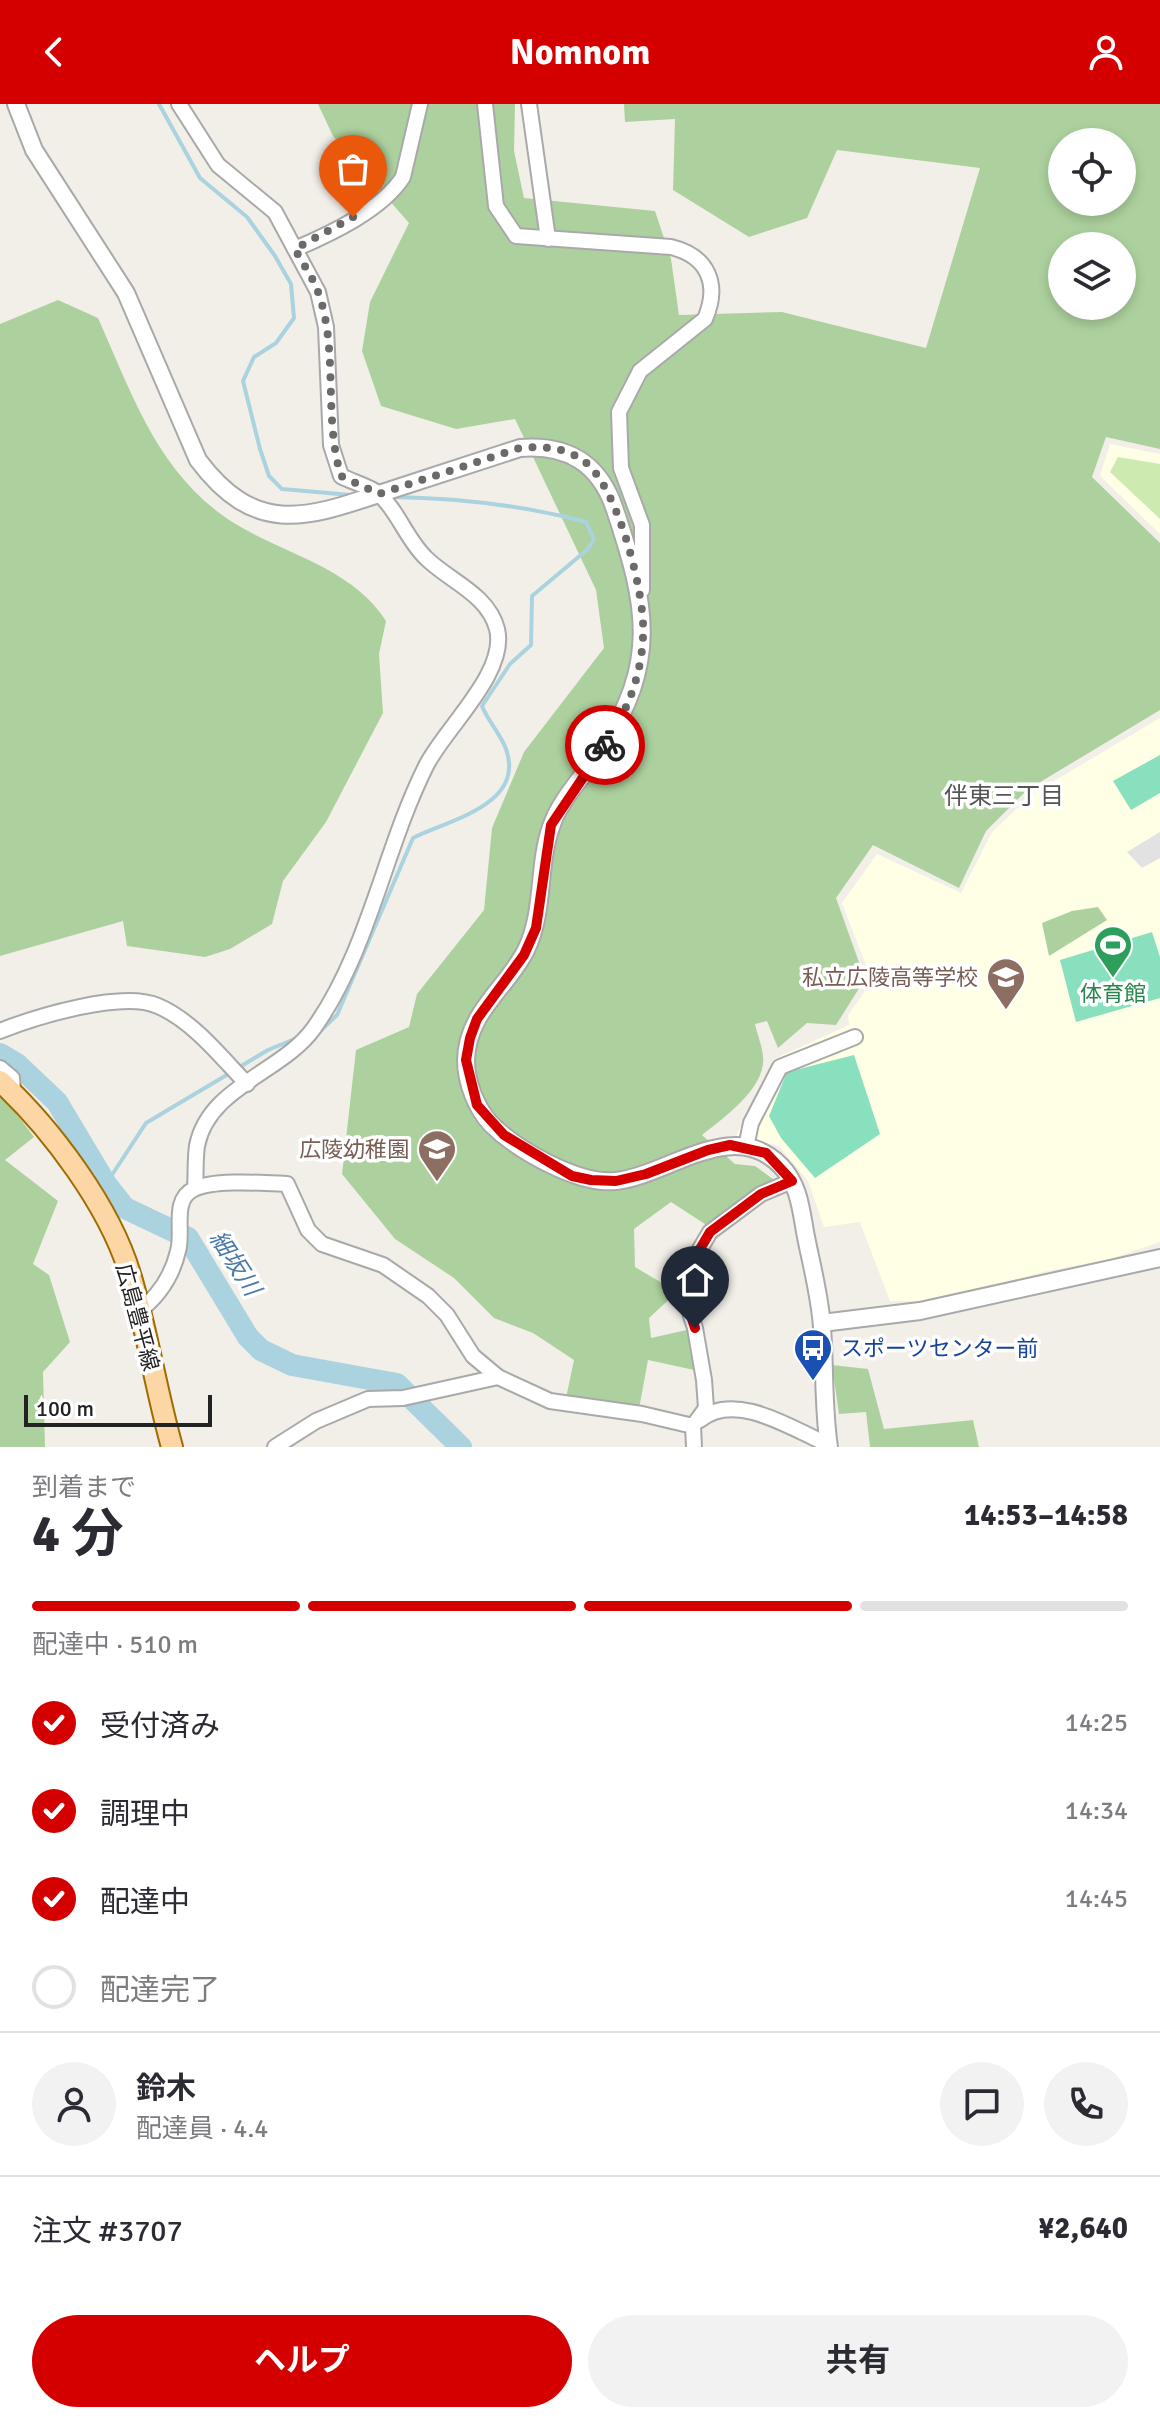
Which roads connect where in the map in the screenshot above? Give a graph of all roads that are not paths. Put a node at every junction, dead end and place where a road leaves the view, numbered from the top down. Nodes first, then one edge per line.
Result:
1 (16, 104) edge
2 (179, 104) edge
3 (420, 104) edge
4 (485, 104) edge
5 (529, 104) edge
6 (548, 239) junction
7 (295, 249) junction
8 (379, 494) junction
9 (641, 610) junction
10 (0, 1031) edge
11 (855, 1037) dead end
12 (0, 1068) edge
13 (247, 1084) junction
14 (7, 1087) edge
15 (746, 1147) junction
16 (792, 1181) junction
17 (195, 1188) junction
18 (1160, 1258) edge
19 (138, 1312) junction
20 (822, 1323) junction
21 (498, 1377) junction
22 (693, 1426) junction
23 (829, 1446) edge
24 (172, 1447) edge
25 (275, 1447) edge
26 (694, 1447) edge

1 - 8 street
2 - 7 street
3 - 7 street
4 - 6 street
5 - 6 street
6 - 9 street
7 - 8 street
8 - 9 street
8 - 13 street
9 - 15 street
10 - 13 street
11 - 15 street
12 - 14 street
13 - 17 street
14 - 19 main road, 広島豊平線
15 - 16 street
16 - 20 street
16 - 22 street
17 - 19 street
17 - 21 street
18 - 20 street
19 - 24 main road, 広島豊平線
20 - 23 street
21 - 22 street
21 - 25 street
22 - 23 street
22 - 26 street

